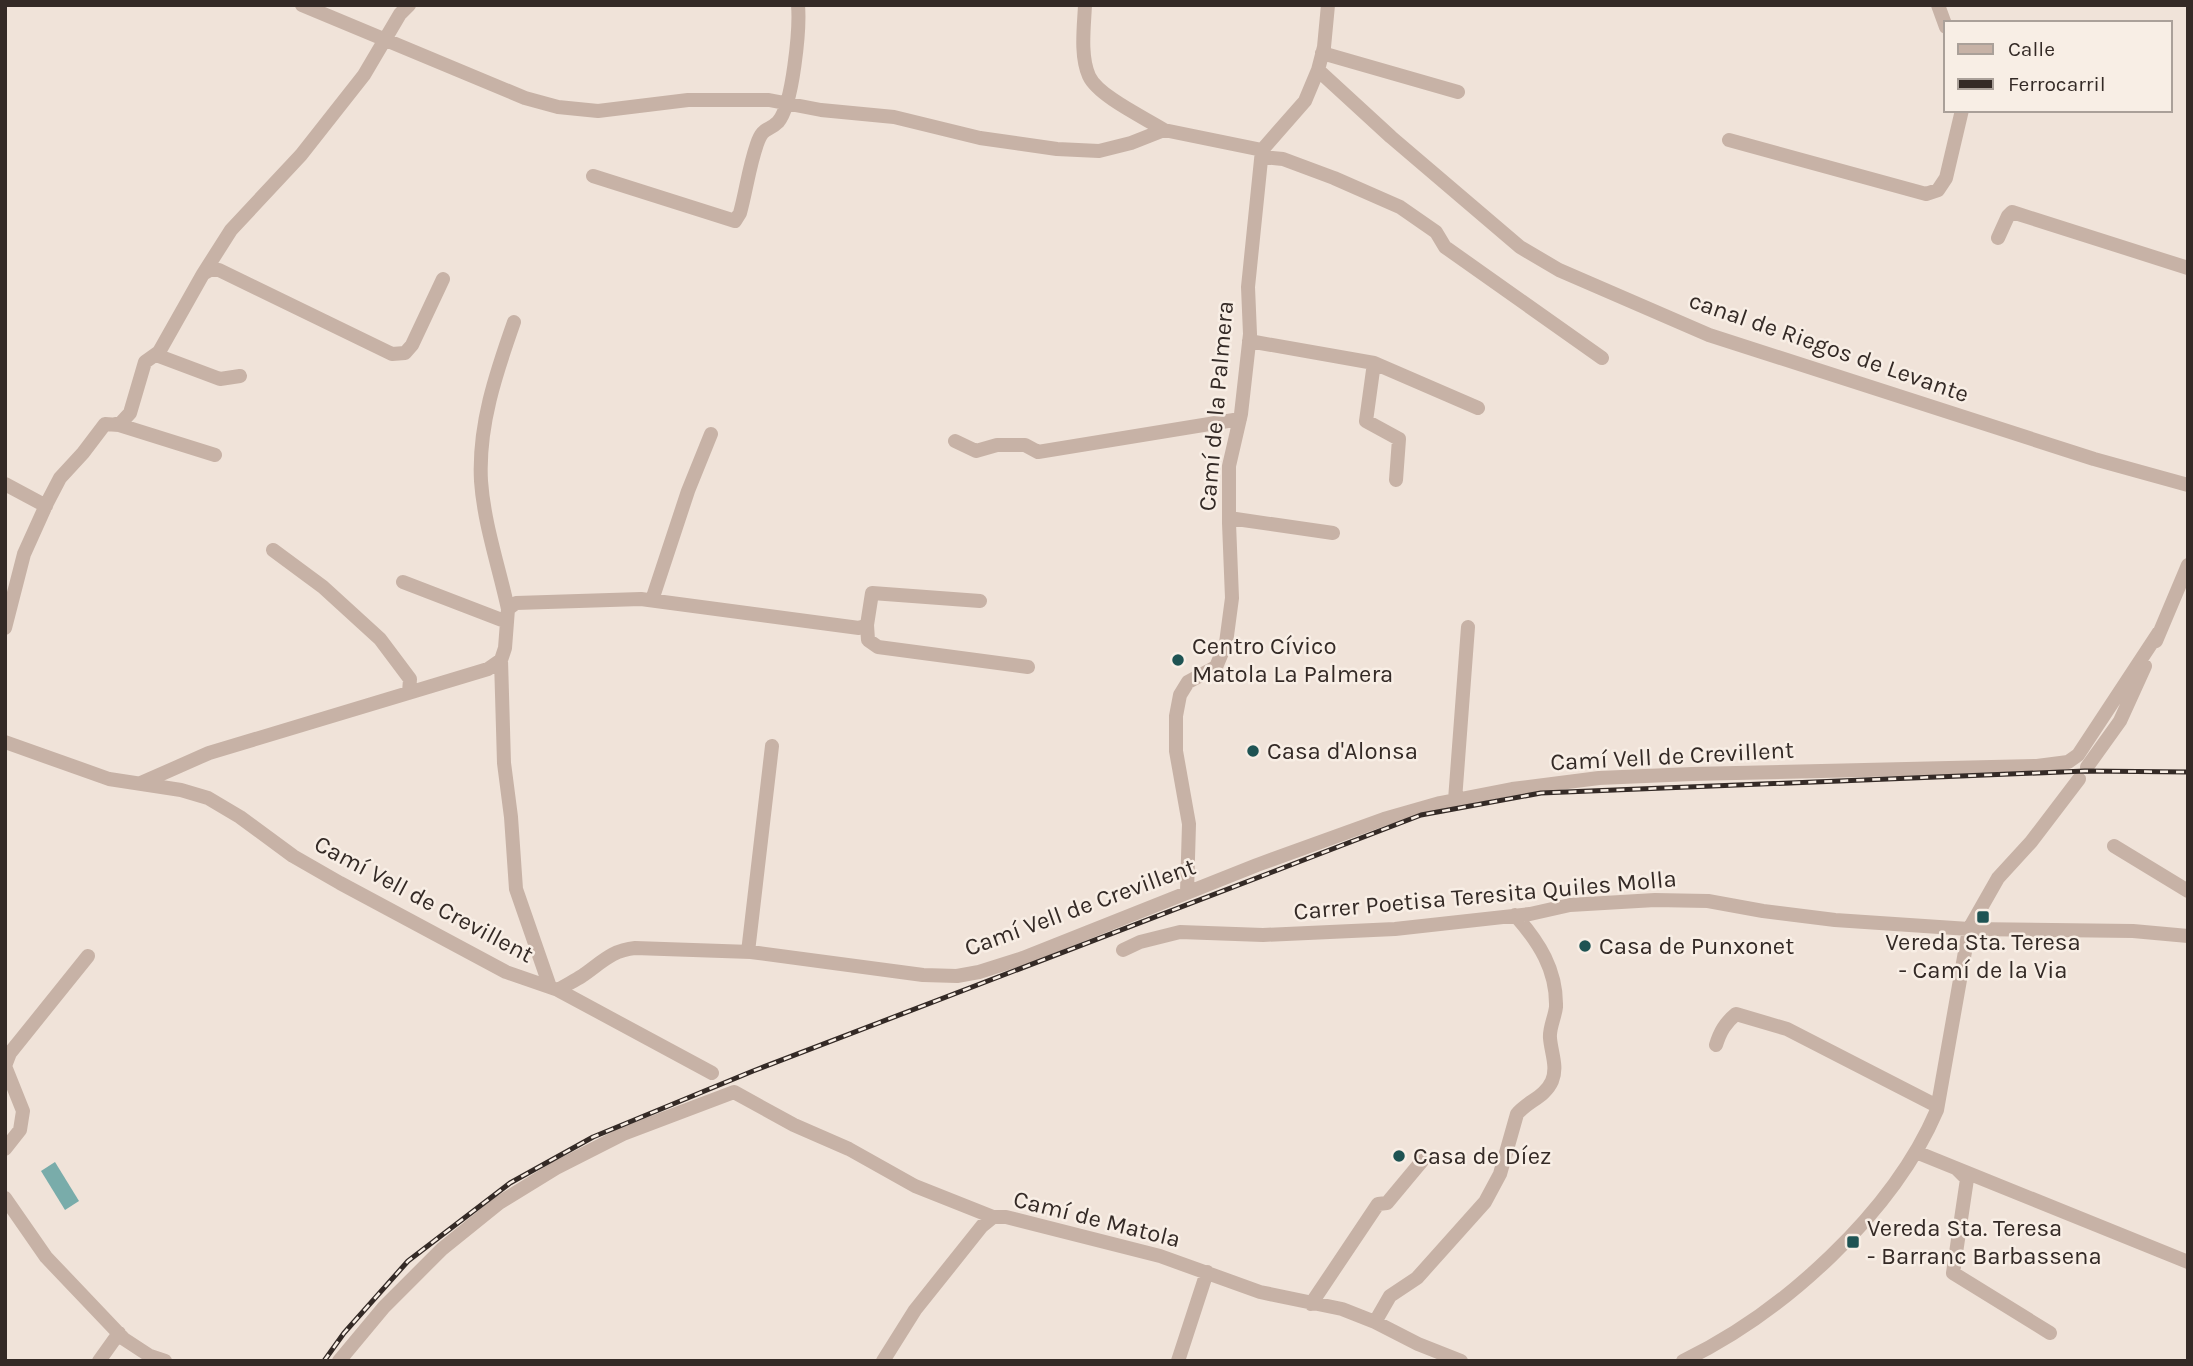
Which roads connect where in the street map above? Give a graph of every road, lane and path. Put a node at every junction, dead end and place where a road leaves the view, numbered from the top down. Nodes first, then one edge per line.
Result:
1 (302, 5) edge
2 (409, 5) edge
3 (799, 5) edge
4 (1085, 5) edge
5 (1328, 5) edge
6 (1938, 5) edge
7 (1944, 22) edge
8 (385, 40) junction
9 (1322, 53) junction
10 (1318, 70) junction
11 (1458, 92) dead end
12 (787, 103) junction
13 (1962, 112) edge
14 (1164, 130) junction
15 (1729, 139) dead end
16 (1262, 153) junction
17 (593, 176) dead end
18 (1998, 238) dead end
19 (2188, 268) edge
20 (203, 274) junction
21 (443, 279) dead end
22 (514, 322) dead end
23 (1249, 341) junction
24 (156, 355) junction
25 (1602, 358) dead end
26 (1374, 363) junction
27 (240, 376) dead end
28 (1478, 408) dead end
29 (1240, 419) junction
30 (116, 424) junction
31 (711, 434) dead end
32 (955, 441) dead end
33 (215, 455) dead end
34 (1396, 480) dead end
35 (5, 484) edge
36 (2188, 485) edge
37 (46, 506) junction
38 (1229, 518) junction
39 (1333, 533) dead end
40 (273, 550) dead end
41 (2188, 565) edge
42 (403, 582) dead end
43 (652, 600) junction
44 (980, 601) dead end
45 (508, 615) junction
46 (867, 625) junction
47 (5, 628) edge
48 (1468, 628) dead end
49 (2159, 632) junction
50 (501, 660) junction
51 (1028, 667) dead end
52 (409, 693) junction
53 (5, 742) edge
54 (772, 746) dead end
55 (139, 784) junction
56 (1455, 800) junction
57 (2114, 846) dead end
58 (2188, 891) edge
59 (1187, 892) junction
60 (1515, 915) junction
61 (1969, 929) junction
62 (2188, 936) edge
63 (1123, 950) dead end
64 (748, 952) junction
65 (88, 956) dead end
66 (554, 988) junction
67 (1716, 1045) dead end
68 (712, 1073) dead end
69 (1937, 1106) junction
70 (5, 1149) edge
71 (1916, 1152) junction
72 (1422, 1161) dead end
73 (1956, 1168) junction
74 (5, 1198) edge
75 (993, 1217) junction
76 (2188, 1262) edge
77 (1207, 1272) junction
78 (1311, 1304) junction
79 (1375, 1322) junction
80 (119, 1333) junction
81 (2050, 1333) dead end
82 (99, 1361) edge
83 (165, 1361) edge
84 (339, 1361) edge
85 (883, 1361) edge
86 (1178, 1361) edge
87 (1461, 1361) edge
88 (1683, 1361) edge

1 - 8 street
2 - 8 street
3 - 12 street
4 - 14 street
5 - 9 street
6 - 7 street
8 - 12 street
8 - 20 street
9 - 10 street
9 - 11 street
10 - 16 street
10 - 36 street, canal de Riegos de Levante
12 - 14 street
12 - 17 street
13 - 15 street
14 - 16 street
16 - 23 street, Camí de la Palmera
16 - 25 street
18 - 19 street
20 - 21 street
20 - 24 street
22 - 45 street
23 - 26 street
23 - 29 street, Camí de la Palmera
24 - 27 street
24 - 30 street
26 - 28 street
26 - 34 street
29 - 32 street
29 - 38 street, Camí de la Palmera
30 - 33 street
30 - 37 street
31 - 43 street
35 - 37 street
37 - 47 street
38 - 39 street
38 - 59 street, Camí de la Palmera
40 - 52 street
41 - 49 street
42 - 45 street
43 - 45 street
43 - 46 street
44 - 46 street
45 - 50 street
46 - 51 street
48 - 56 street
49 - 56 street, Camí Vell de Crevillent
49 - 61 street
50 - 52 street
50 - 66 street
52 - 55 street
53 - 55 street, Camí Vell de Crevillent
54 - 64 street
55 - 66 street, Camí Vell de Crevillent
56 - 59 street, Camí Vell de Crevillent
57 - 58 street
59 - 64 street, Camí Vell de Crevillent
60 - 61 street, Carrer Poetisa Teresita Quiles Molla
60 - 63 street, Carrer Poetisa Teresita Quiles Molla
60 - 79 street
61 - 62 street, Carrer Poetisa Teresita Quiles Molla
61 - 69 street
64 - 66 street, Camí Vell de Crevillent
65 - 70 street
66 - 68 street
67 - 69 street
69 - 71 street
71 - 73 street
71 - 88 street
72 - 78 street
73 - 76 street
73 - 81 street
74 - 80 street
75 - 77 street, Camí de Matola
75 - 84 street, Camí de Matola
75 - 85 street
77 - 78 street, Camí de Matola
77 - 86 street
78 - 79 street, Camí de Matola
79 - 87 street, Camí de Matola
80 - 82 street
80 - 83 street

